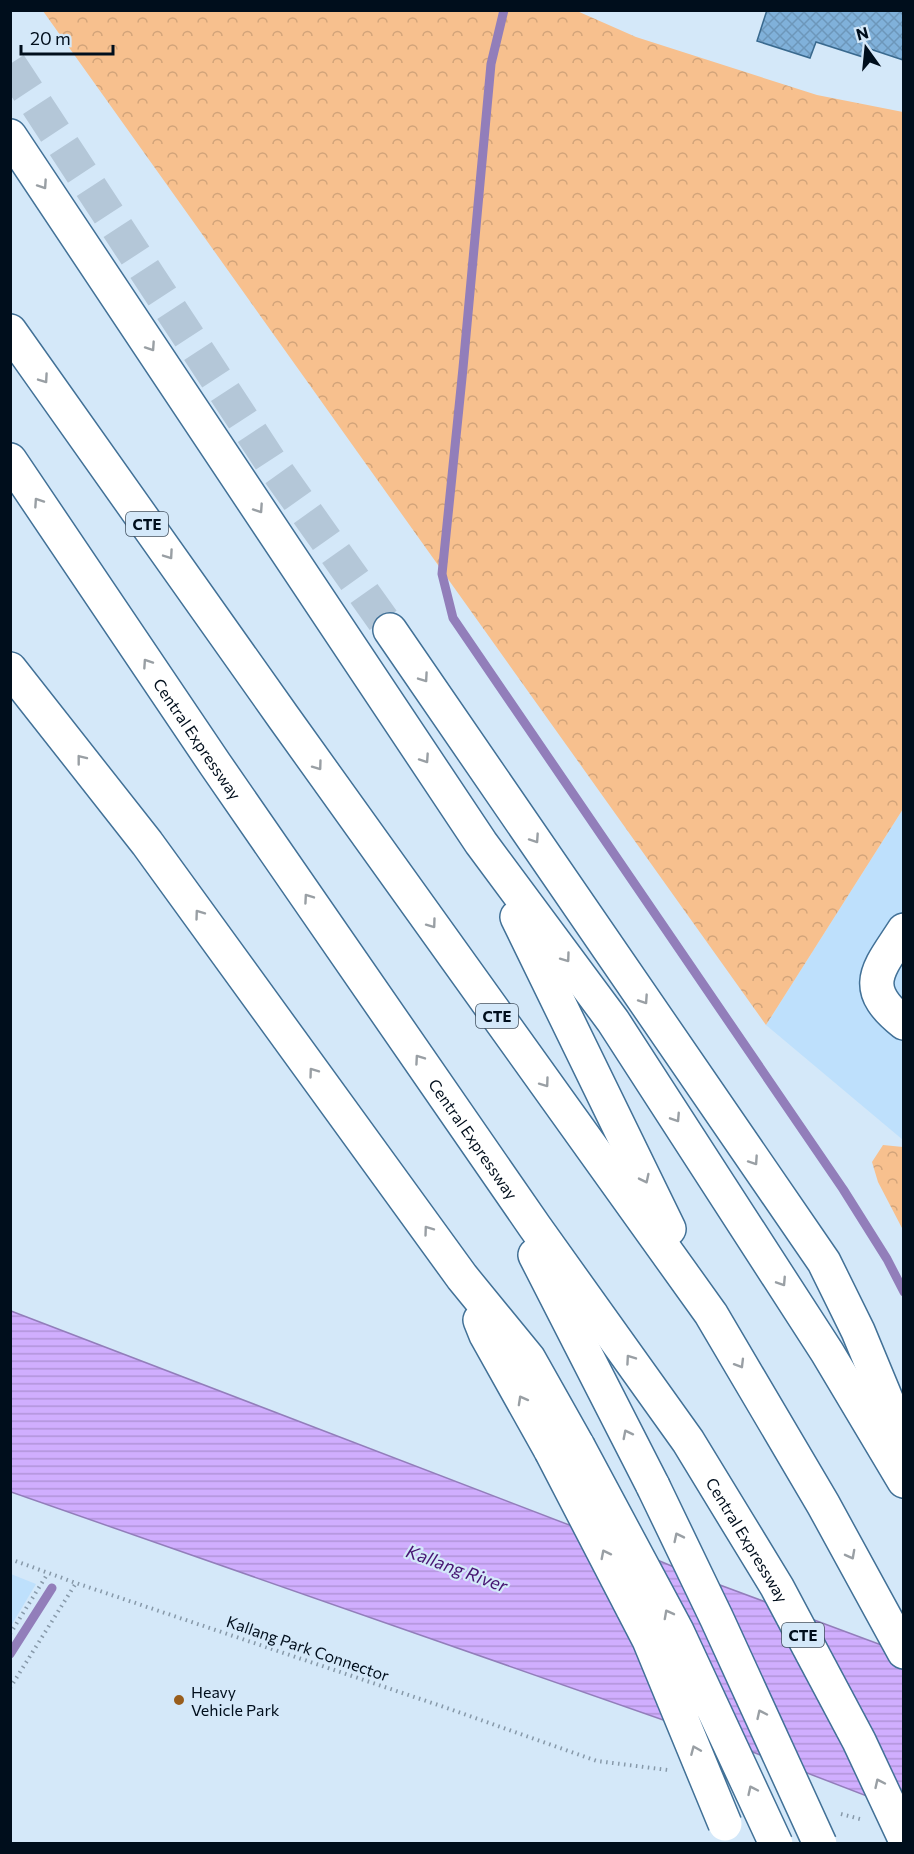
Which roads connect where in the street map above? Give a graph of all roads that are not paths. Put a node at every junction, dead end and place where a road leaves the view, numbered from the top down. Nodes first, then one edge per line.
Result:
1 (10, 136) edge
2 (10, 331) edge
3 (10, 460) edge
4 (390, 630) tunnel mouth
5 (10, 669) edge
6 (481, 843) junction
7 (903, 930) edge
8 (903, 1023) edge
9 (476, 1141) junction
10 (711, 1314) junction
11 (903, 1442) edge
12 (565, 1448) junction
13 (903, 1481) edge
14 (903, 1652) edge
15 (903, 1837) edge
16 (734, 1844) edge
17 (776, 1844) edge
18 (820, 1844) edge

1 -> 6 main road
2 -> 10 main road, CTE
9 -> 3 main road, Central Expressway / CTE
4 -> 11 main road
12 -> 5 main road
6 -> 10 main road
6 -> 13 main road
7 - 8 main road
15 -> 9 main road, Central Expressway / CTE
18 -> 9 main road, bridge
10 -> 14 main road, CTE
16 -> 12 main road, bridge
17 -> 12 main road, bridge

